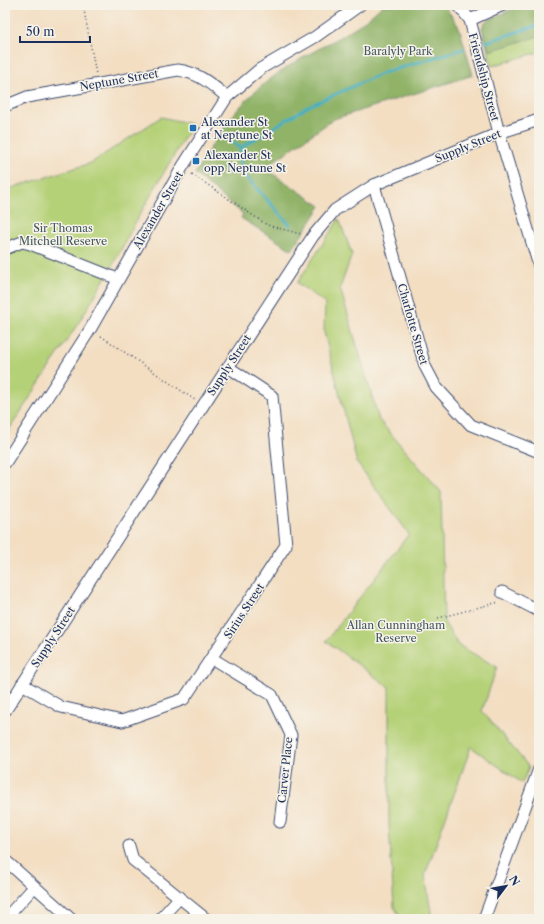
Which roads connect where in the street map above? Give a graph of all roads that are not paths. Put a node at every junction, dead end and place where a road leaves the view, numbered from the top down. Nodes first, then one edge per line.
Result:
1 (360, 5) edge
2 (458, 5) edge
3 (503, 5) edge
4 (470, 20) junction
5 (227, 98) junction
6 (5, 106) edge
7 (539, 120) edge
8 (499, 133) junction
9 (374, 185) junction
10 (5, 241) edge
11 (22, 242) junction
12 (5, 249) edge
13 (539, 266) edge
14 (118, 279) junction
15 (228, 366) junction
16 (539, 452) edge
17 (5, 463) edge
18 (502, 592) dead end
19 (539, 611) edge
20 (213, 659) junction
21 (22, 684) junction
22 (5, 712) edge
23 (539, 769) edge
24 (280, 822) dead end
25 (129, 846) dead end
26 (5, 860) edge
27 (34, 887) junction
28 (180, 897) junction
29 (5, 919) edge
30 (71, 919) edge
31 (160, 919) edge
32 (206, 919) edge
33 (484, 919) edge

1 - 5 street, Alexander Street
2 - 4 street, Friendship Street
3 - 4 street
4 - 8 street, Friendship Street
5 - 6 street, Neptune Street
5 - 14 street, Alexander Street
7 - 8 street, Supply Street
8 - 9 street, Supply Street
8 - 13 street, Friendship Street
9 - 15 street, Supply Street
9 - 16 street, Charlotte Street
10 - 11 street
11 - 12 street
11 - 14 street
14 - 17 street, Alexander Street
15 - 20 street, Sirius Street
15 - 21 street, Supply Street
18 - 19 street
20 - 21 street, Sirius Street
20 - 24 street, Carver Place
21 - 22 street, Supply Street
23 - 33 street
25 - 28 street
26 - 27 street
27 - 29 street
27 - 30 street
28 - 31 street
28 - 32 street

